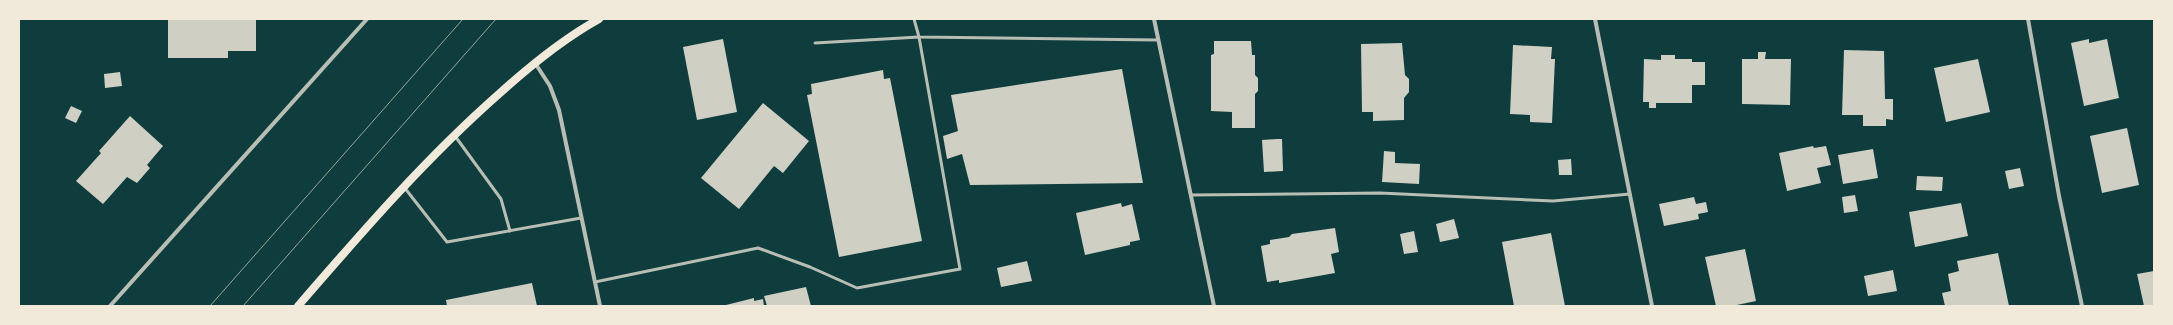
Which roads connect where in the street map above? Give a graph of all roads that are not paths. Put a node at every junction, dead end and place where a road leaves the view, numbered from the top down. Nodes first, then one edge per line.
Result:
1 (367, 19) edge
2 (599, 19) edge
3 (914, 19) edge
4 (1154, 19) edge
5 (1595, 19) edge
6 (2028, 19) edge
7 (919, 36) junction
8 (1158, 40) junction
9 (815, 43) dead end
10 (535, 62) junction
11 (454, 135) junction
12 (404, 186) junction
13 (1630, 194) junction
14 (1191, 195) junction
15 (581, 218) junction
16 (510, 231) junction
17 (595, 282) junction
18 (110, 306) edge
19 (298, 306) edge
20 (600, 306) edge
21 (1214, 306) edge
22 (1652, 306) edge
23 (2082, 306) edge

1 - 18 street
2 - 10 main road
3 - 7 lane
4 - 8 street
5 - 13 street
6 - 23 street
7 - 8 lane
7 - 9 lane
7 - 17 lane
8 - 14 street
10 - 11 main road
10 - 15 street
11 - 12 main road
11 - 16 lane
12 - 16 lane
12 - 19 main road
13 - 14 lane
13 - 22 street
14 - 21 street
15 - 16 lane
15 - 17 street
17 - 20 street

